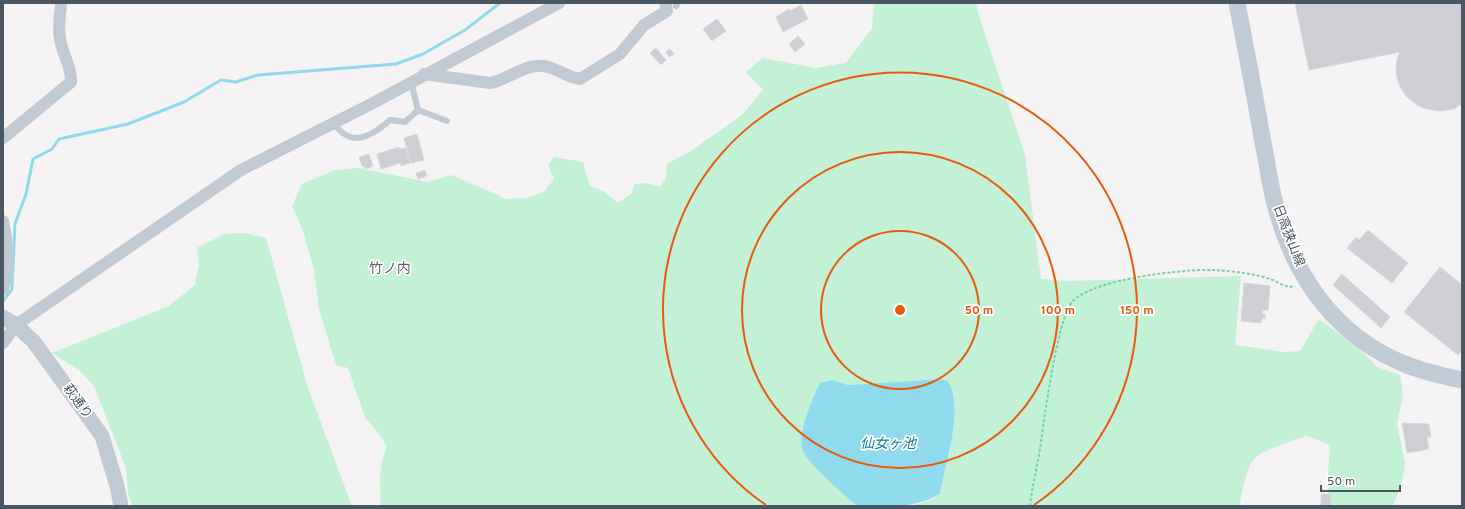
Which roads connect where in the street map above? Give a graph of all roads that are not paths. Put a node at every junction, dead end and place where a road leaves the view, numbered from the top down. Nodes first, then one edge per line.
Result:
1 (61, 3) edge
2 (559, 3) edge
3 (1237, 3) edge
4 (672, 6) edge
5 (424, 74) junction
6 (411, 82) junction
7 (418, 110) junction
8 (447, 121) dead end
9 (333, 124) junction
10 (3, 138) edge
11 (3, 221) edge
12 (3, 289) edge
13 (3, 317) edge
14 (16, 324) junction
15 (3, 343) edge
16 (1462, 380) edge
17 (121, 506) edge

1 - 10 street
2 - 5 street
3 - 16 main road, 日高狭山線
4 - 5 street
5 - 6 street
6 - 7 lane
6 - 9 street
7 - 8 lane
7 - 9 lane
9 - 14 street
11 - 12 street
13 - 14 street, 萩通り
14 - 15 street
14 - 17 street, 萩通り

